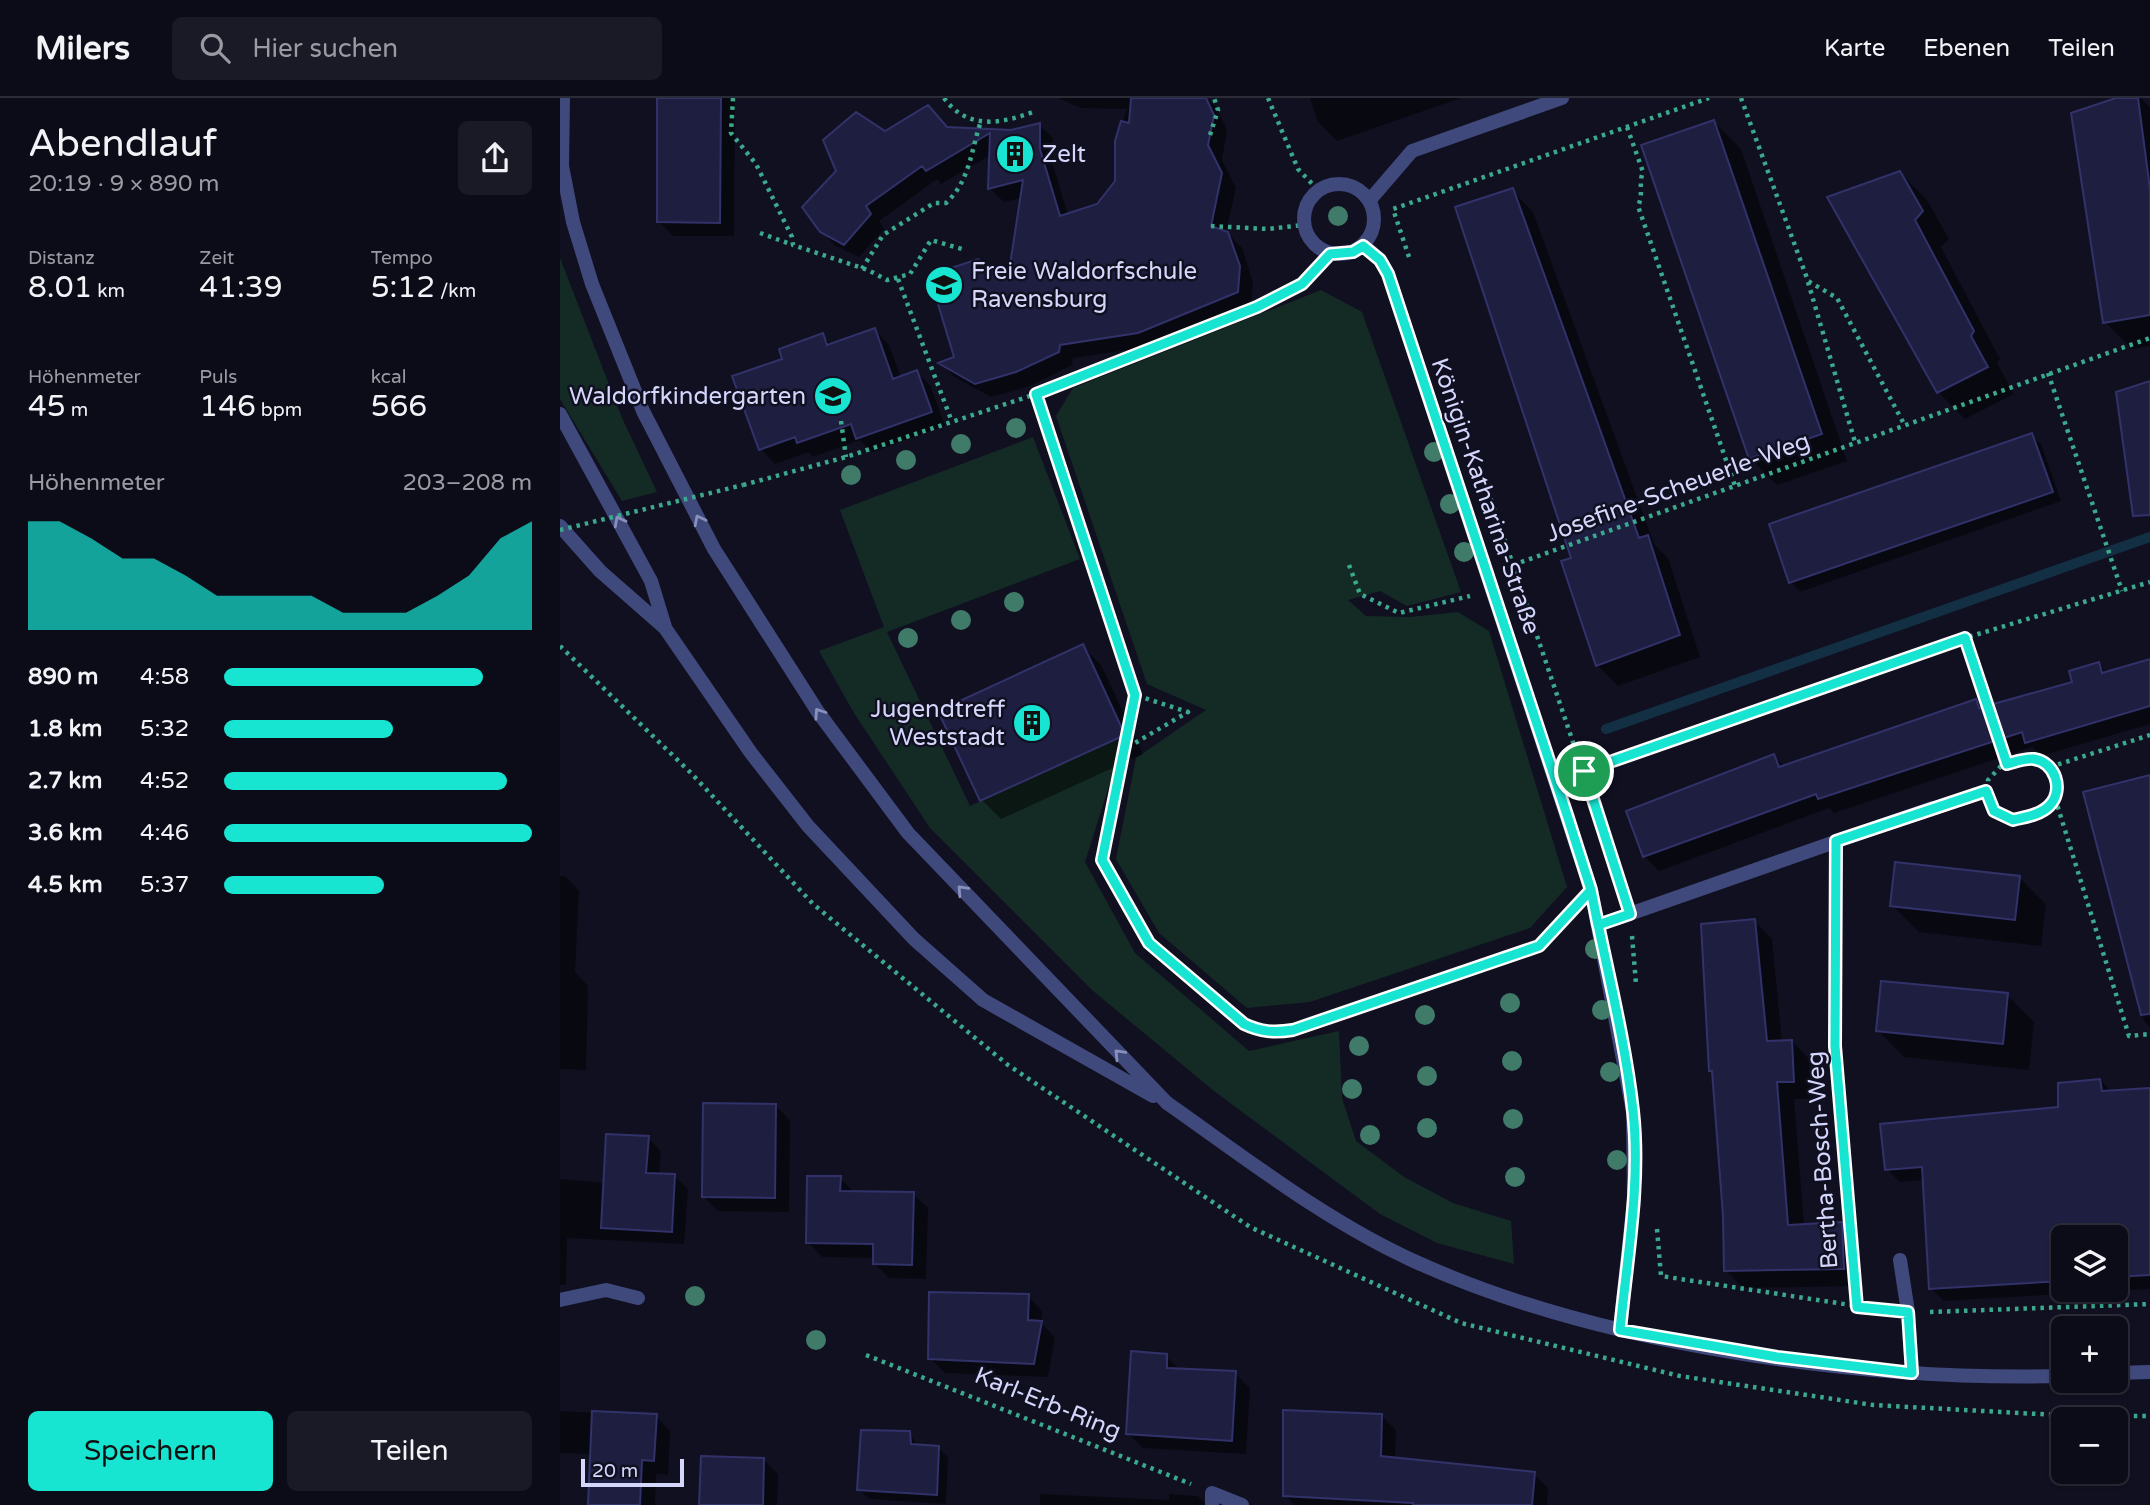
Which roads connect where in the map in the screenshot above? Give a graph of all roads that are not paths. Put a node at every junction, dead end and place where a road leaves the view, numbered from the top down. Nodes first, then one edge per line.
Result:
1 (563, 98) edge
2 (1562, 98) edge
3 (1370, 201) junction
4 (1363, 246) junction
5 (560, 414) edge
6 (560, 528) edge
7 (665, 628) junction
8 (1932, 808) road end
9 (1598, 925) junction
10 (1167, 1103) junction
11 (1900, 1260) dead end
12 (638, 1298) dead end
13 (560, 1300) edge
14 (1620, 1330) junction
15 (2150, 1372) edge
16 (1912, 1373) junction
17 (2128, 1373) edge
18 (2051, 1376) edge
19 (1212, 1499) edge
20 (1242, 1505) edge

10 -> 1 street
2 - 3 street
3 - 4 street
3 - 4 street
4 - 9 street, Königin-Katharina-Straße
7 -> 5 street
6 - 7 street
7 - 10 street
8 - 9 street
9 - 14 street, Königin-Katharina-Straße
10 - 14 street
11 - 16 street
12 - 13 street
14 - 16 street
15 - 17 street
16 - 18 street
19 - 20 street

